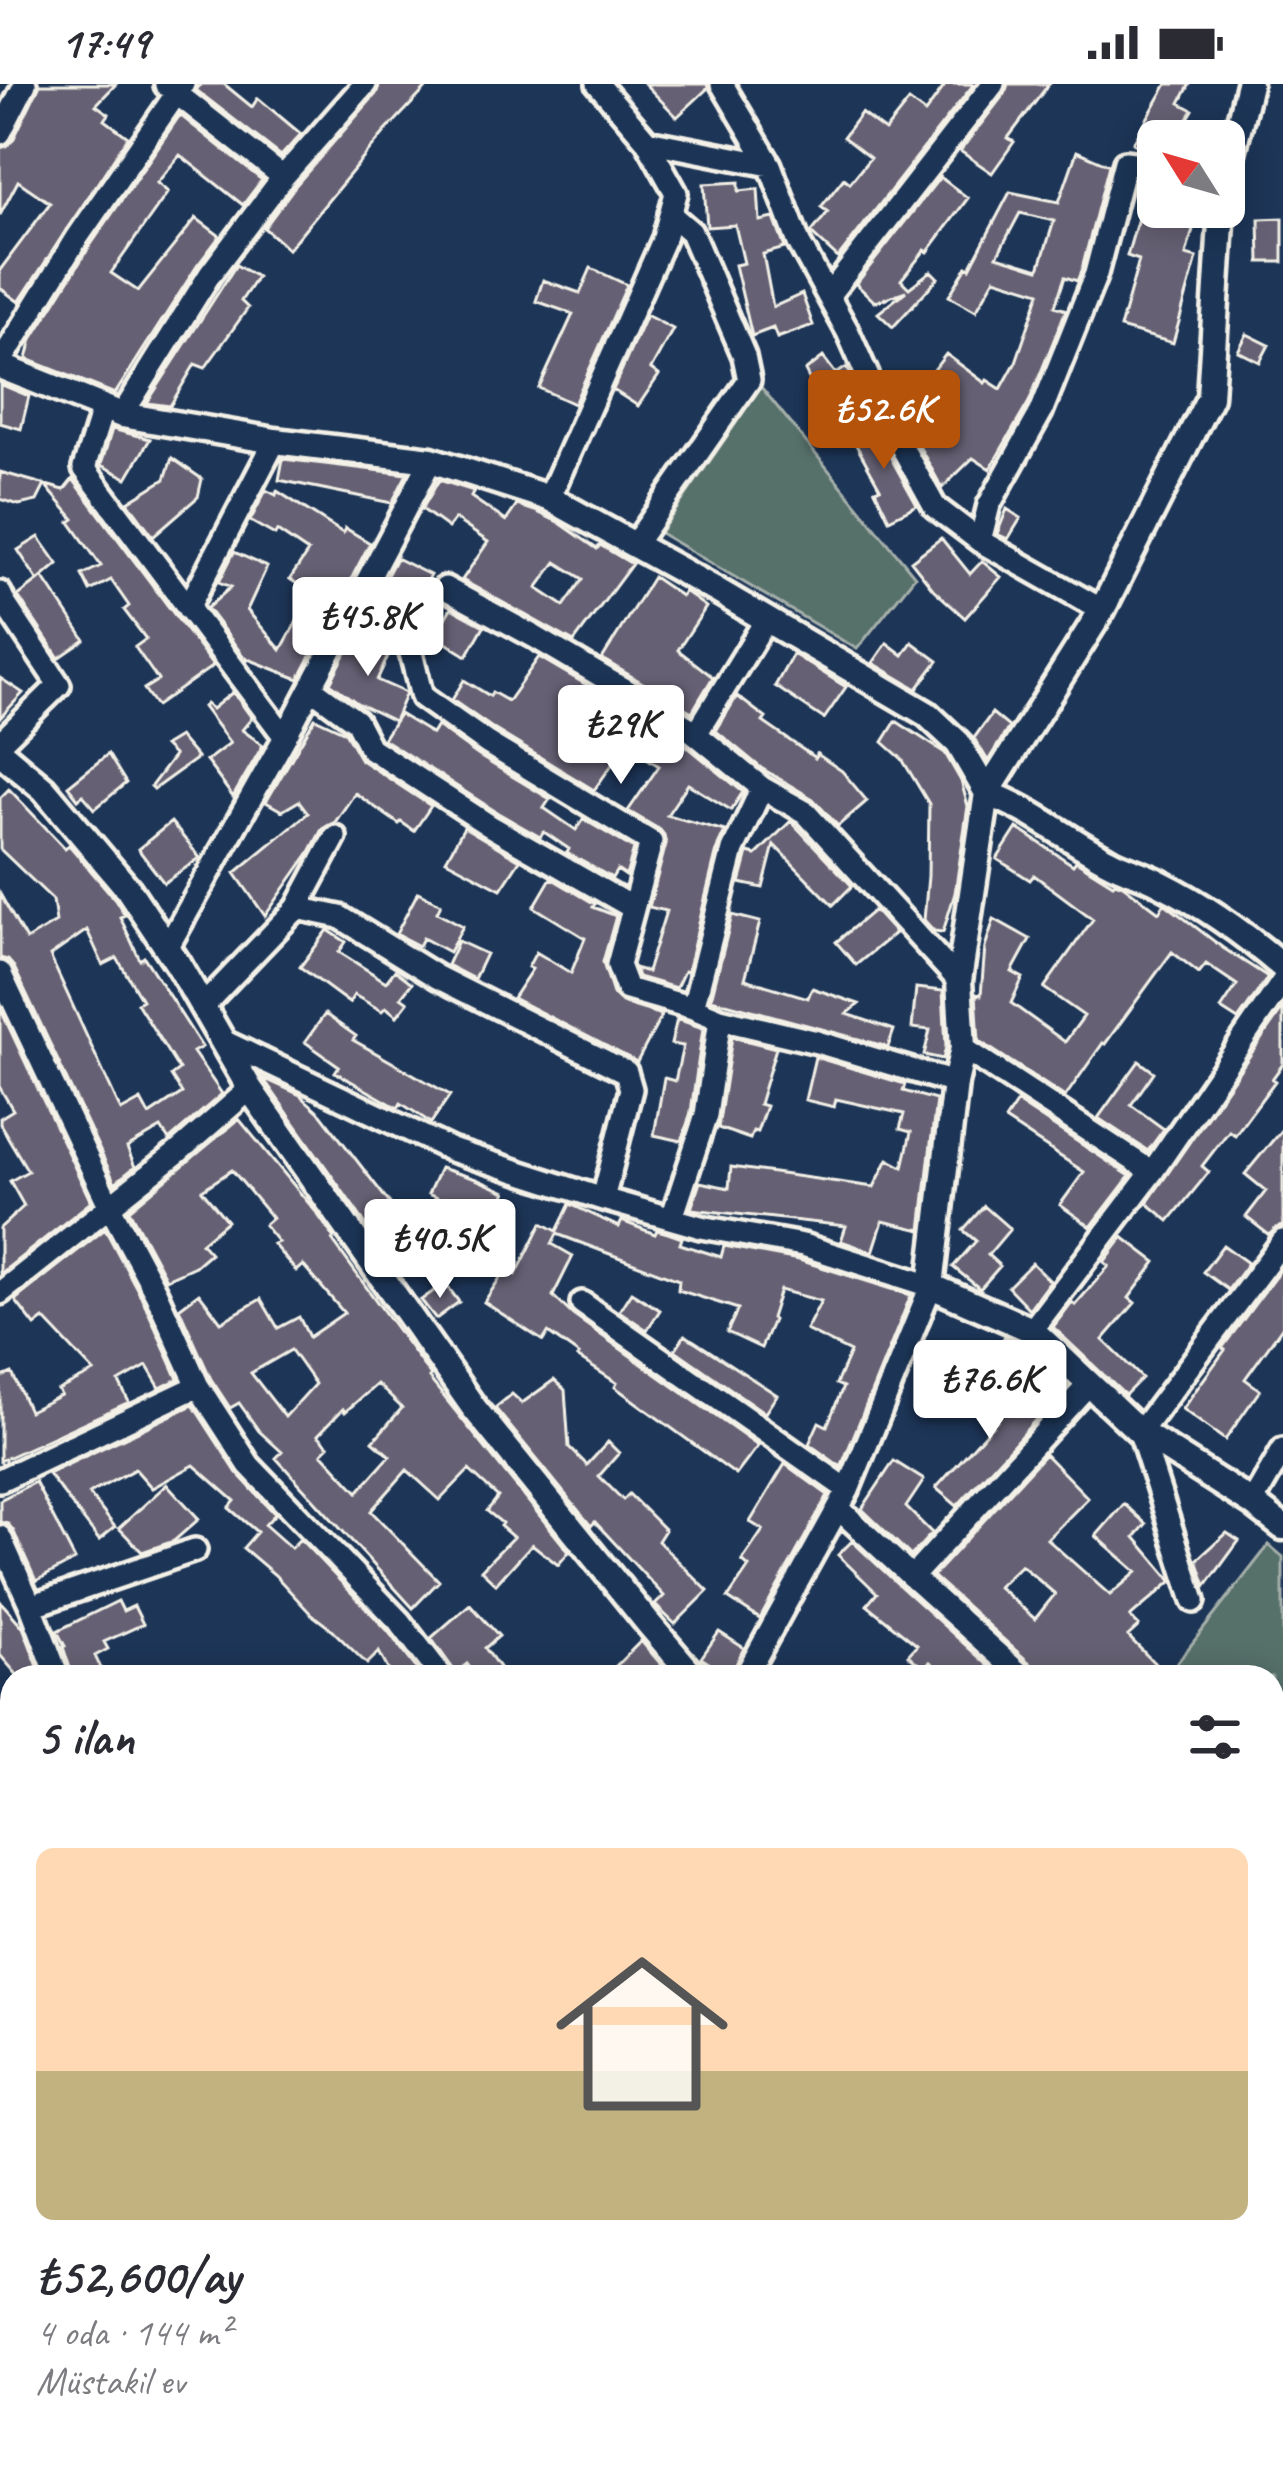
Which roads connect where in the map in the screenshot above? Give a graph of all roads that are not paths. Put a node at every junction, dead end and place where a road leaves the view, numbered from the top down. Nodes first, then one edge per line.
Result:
1 (25, 84) edge
2 (365, 84) edge
3 (598, 84) edge
4 (722, 84) edge
5 (993, 84) edge
6 (1249, 84) edge
7 (175, 87) edge
8 (1240, 120) edge
9 (0, 133) edge
10 (647, 141) junction
11 (1137, 163) edge
12 (770, 165) junction
13 (284, 178) junction
14 (670, 214) junction
15 (1221, 228) edge
16 (828, 296) junction
17 (0, 364) edge
18 (113, 411) junction
19 (275, 441) junction
20 (431, 460) junction
21 (548, 498) junction
22 (980, 541) junction
23 (634, 545) junction
24 (445, 589) dead end
25 (0, 593) edge
26 (188, 608) junction
27 (1102, 610) junction
28 (351, 613) junction
29 (766, 620) junction
30 (311, 688) junction
31 (695, 734) junction
32 (285, 737) junction
33 (0, 743) edge
34 (0, 752) edge
35 (762, 788) junction
36 (987, 794) junction
37 (335, 837) dead end
38 (297, 908) junction
39 (633, 908) junction
40 (167, 948) junction
41 (1283, 967) edge
42 (0, 973) edge
43 (959, 981) junction
44 (1283, 981) edge
45 (202, 1006) junction
46 (693, 1008) junction
47 (720, 1019) junction
48 (223, 1041) junction
49 (963, 1048) junction
50 (955, 1083) junction
51 (250, 1088) junction
52 (1152, 1172) junction
53 (603, 1199) junction
54 (109, 1205) junction
55 (672, 1218) junction
56 (1283, 1241) edge
57 (931, 1286) junction
58 (0, 1293) edge
59 (582, 1303) dead end
60 (1032, 1330) junction
61 (1090, 1384) junction
62 (197, 1386) junction
63 (1140, 1432) junction
64 (1283, 1450) edge
65 (0, 1480) edge
66 (843, 1499) junction
67 (1252, 1503) junction
68 (1283, 1527) edge
69 (0, 1537) edge
70 (195, 1550) dead end
71 (912, 1576) junction
72 (1194, 1601) dead end
73 (31, 1606) junction
74 (53, 1665) edge
75 (433, 1665) edge
76 (686, 1665) edge
77 (752, 1665) edge
78 (1010, 1665) edge

1 - 9 street
2 - 13 street
3 - 10 street
4 - 12 street
5 - 16 street
6 - 8 street
7 - 13 street
7 - 17 street
10 - 12 street
10 - 14 street
11 - 22 street
12 - 16 street
13 - 18 street
14 - 21 street
14 - 23 street
15 - 27 street
16 - 22 street
17 - 18 street
18 - 19 street
18 - 26 street
19 - 20 street
19 - 26 street
20 - 21 street
20 - 28 street
21 - 23 street
22 - 27 street
23 - 29 street
24 - 31 street
25 - 33 street
26 - 32 street
27 - 36 street
28 - 30 street
28 - 39 street
29 - 31 street
29 - 36 street
30 - 32 street
30 - 39 street
31 - 35 street
32 - 40 street
34 - 40 street
35 - 43 street
35 - 46 street
36 - 41 street
36 - 43 street
37 - 38 street
38 - 45 street
38 - 53 street
39 - 46 street
40 - 45 street
42 - 54 street
43 - 49 street
44 - 52 street
45 - 48 street
46 - 47 street
47 - 50 street
47 - 55 street
48 - 51 street
48 - 53 street
49 - 50 street
49 - 52 street
50 - 57 street
51 - 54 street
51 - 76 street
52 - 60 street
53 - 55 street
54 - 58 street
54 - 62 street
55 - 57 street
56 - 63 street
57 - 60 street
57 - 66 street
59 - 66 street
60 - 61 street
61 - 63 street
61 - 71 street
62 - 65 street
62 - 75 street
63 - 67 street
63 - 72 street
64 - 67 street
66 - 71 street
66 - 77 street
67 - 68 street
69 - 73 street
70 - 73 street
71 - 78 street
73 - 74 street

